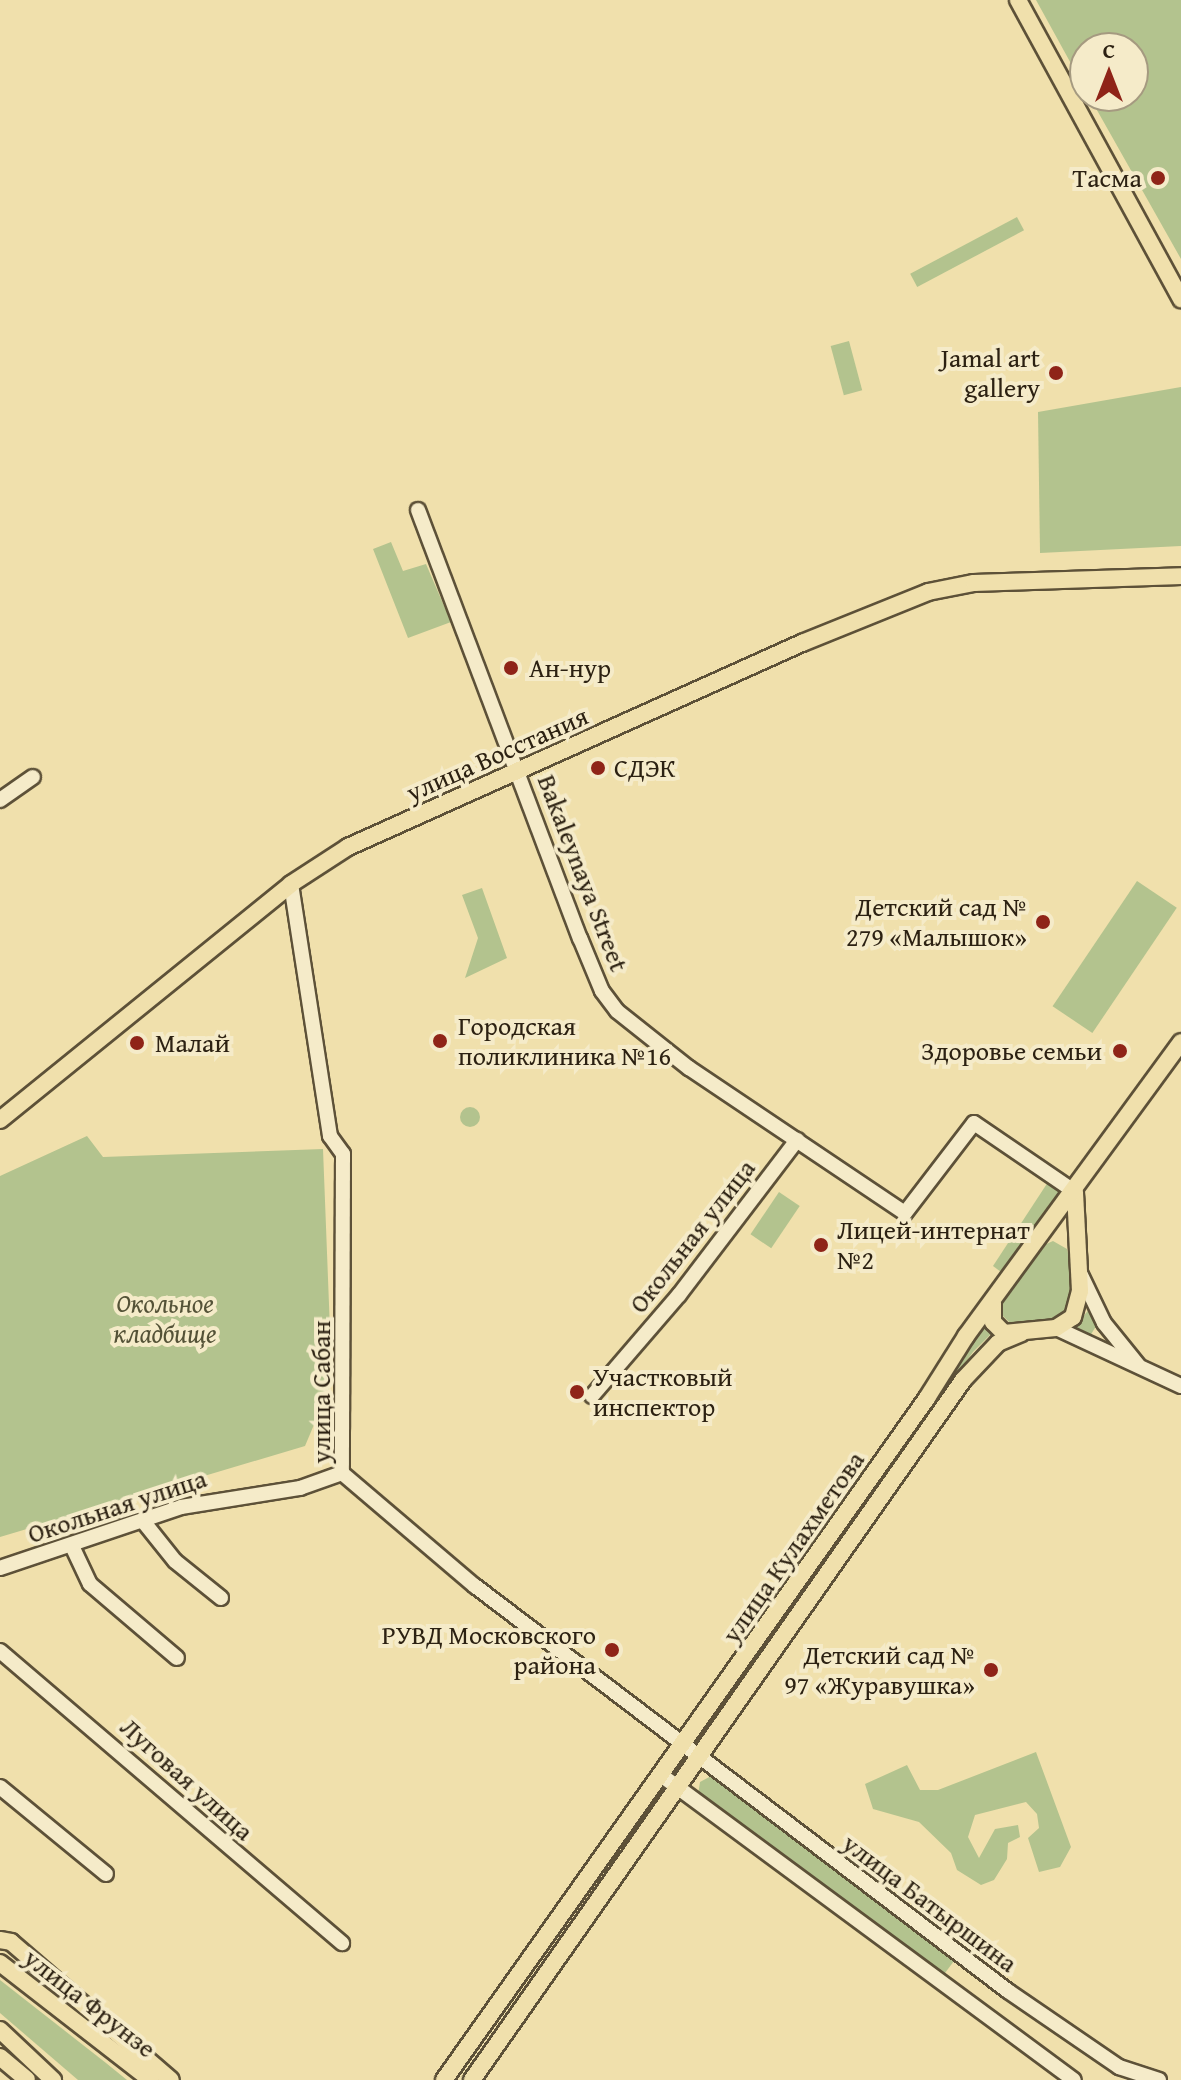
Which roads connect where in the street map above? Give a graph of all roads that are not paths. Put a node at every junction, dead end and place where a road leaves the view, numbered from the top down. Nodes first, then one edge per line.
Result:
1 (1018, 0) edge
2 (1181, 299) edge
3 (418, 510) dead end
4 (1181, 576) edge
5 (519, 771) junction
6 (33, 777) dead end
7 (0, 800) edge
8 (291, 884) junction
9 (1181, 1042) edge
10 (0, 1120) edge
11 (797, 1140) junction
12 (1075, 1192) junction
13 (1038, 1242) junction
14 (1078, 1267) junction
15 (993, 1303) junction
16 (1056, 1328) junction
17 (1022, 1333) junction
18 (1138, 1365) junction
19 (1181, 1386) edge
20 (592, 1396) dead end
21 (342, 1473) junction
22 (143, 1521) junction
23 (72, 1546) junction
24 (0, 1568) edge
25 (221, 1598) dead end
26 (0, 1651) edge
27 (177, 1658) dead end
28 (684, 1744) junction
29 (699, 1759) junction
30 (661, 1775) junction
31 (0, 1787) edge
32 (679, 1788) junction
33 (106, 1874) dead end
34 (0, 1940) edge
35 (342, 1943) dead end
36 (0, 1963) edge
37 (0, 2030) edge
38 (0, 2057) edge
39 (27, 2080) edge
40 (53, 2080) edge
41 (151, 2080) edge
42 (171, 2080) edge
43 (444, 2080) edge
44 (472, 2080) edge
45 (1074, 2080) edge
46 (1159, 2080) edge

1 - 2 main road
3 - 5 street, Bakaleynaya Street
4 - 5 main road, улица Восстания
5 - 8 main road, улица Восстания
5 - 11 street, Bakaleynaya Street
6 - 7 street
8 - 10 main road, улица Восстания
8 - 21 street, улица Сабан
9 - 12 main road, улица Кулахметова
11 - 12 street, Bakaleynaya Street
11 - 20 street, Окольная улица
12 - 13 main road, улица Кулахметова
12 - 14 main road
13 - 14 main road
13 - 15 main road, улица Кулахметова
14 - 16 main road
14 - 18 street
15 - 17 main road
15 - 28 main road, улица Кулахметова
16 - 17 main road
16 - 18 street
17 - 29 main road, улица Кулахметова
18 - 19 street
21 - 22 street, Окольная улица
21 - 28 street, улица Сабан
22 - 23 street, Окольная улица
22 - 25 street
23 - 24 street, Окольная улица
23 - 27 street
26 - 35 street, Луговая улица
28 - 29 street, улица Батыршина
28 - 30 main road, улица Кулахметова
29 - 32 main road, улица Кулахметова
29 - 46 street, улица Батыршина
30 - 32 street
30 - 43 main road, улица Кулахметова
31 - 33 street
32 - 44 main road, улица Кулахметова
32 - 45 street
34 - 42 main road
36 - 41 main road, улица Фрунзе
37 - 40 main road
38 - 39 main road

